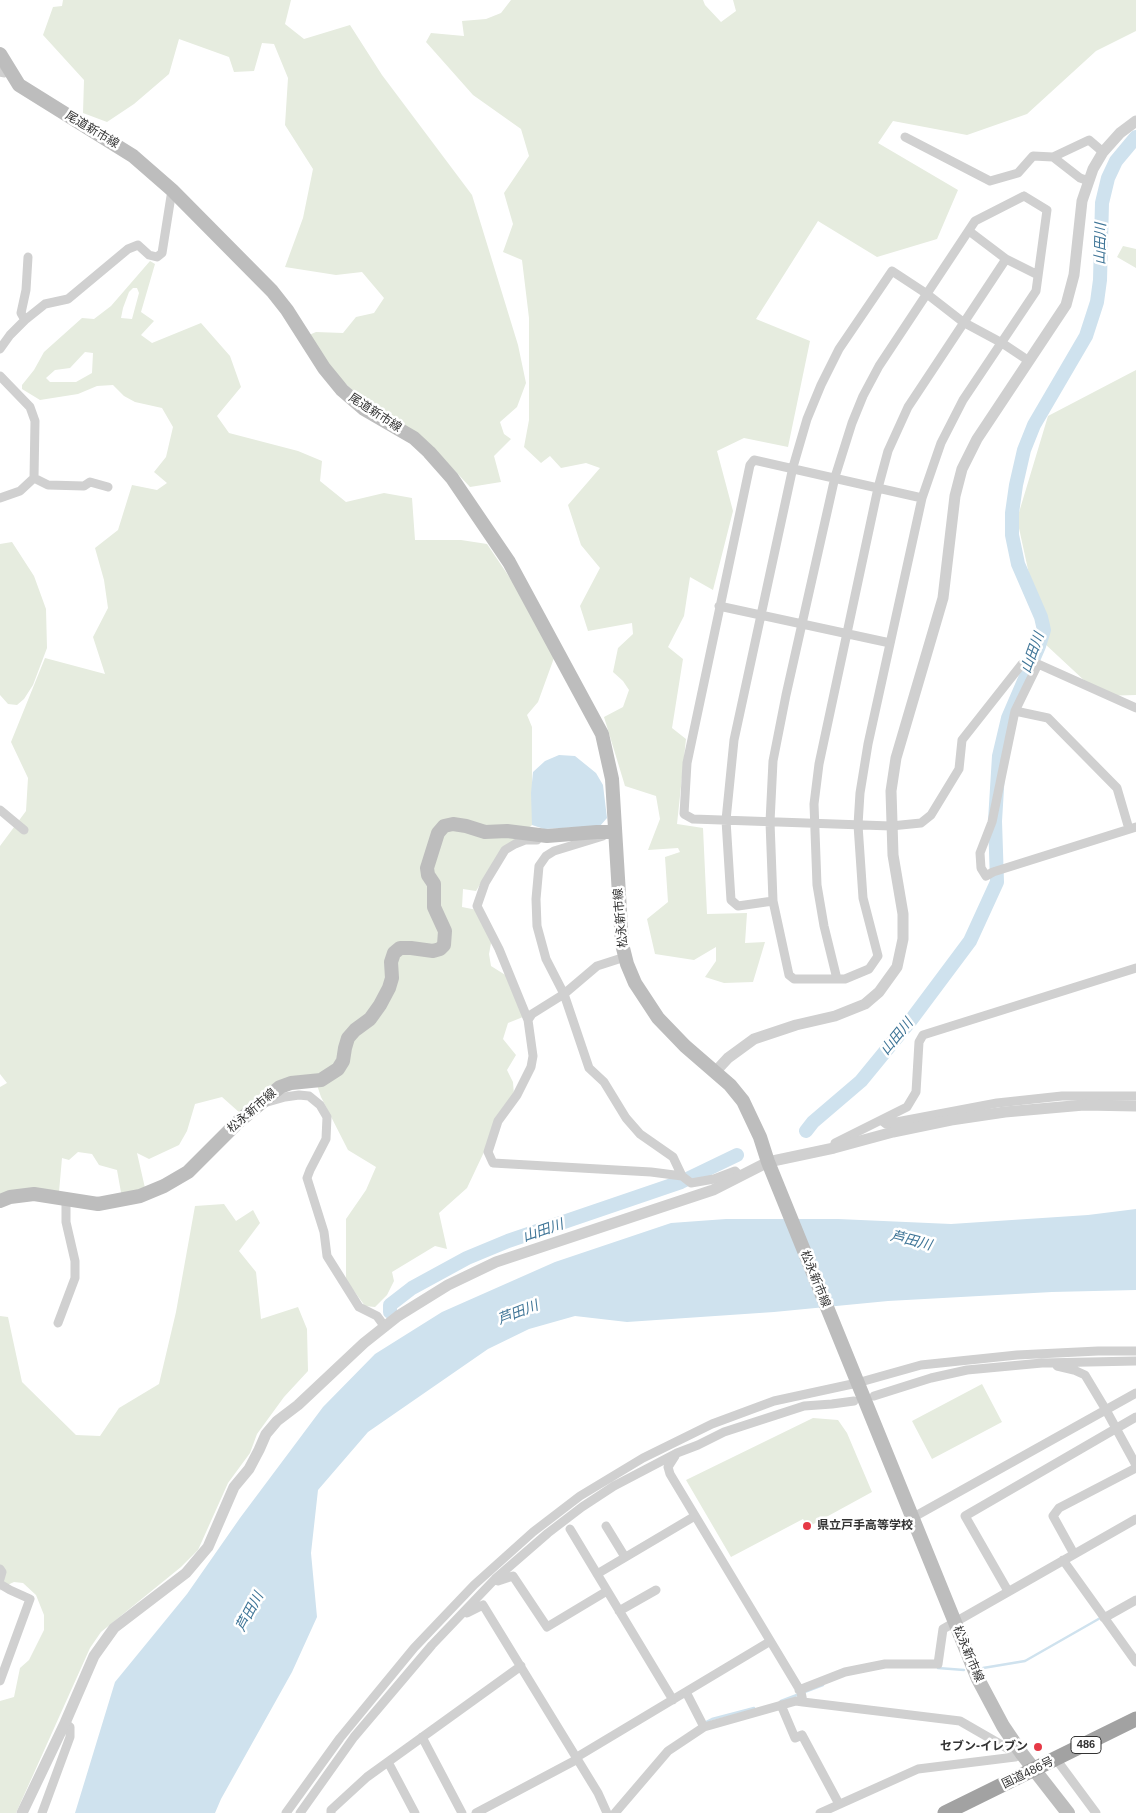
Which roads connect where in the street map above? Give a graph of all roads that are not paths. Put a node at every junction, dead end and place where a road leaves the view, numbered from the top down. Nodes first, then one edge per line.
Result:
1 (0, 54) edge
2 (5, 72) edge
3 (1136, 121) edge
4 (905, 137) dead end
5 (1103, 152) junction
6 (1053, 157) junction
7 (1088, 181) junction
8 (172, 190) junction
9 (969, 231) junction
10 (28, 257) dead end
11 (1006, 259) junction
12 (1038, 275) junction
13 (927, 294) junction
14 (24, 320) junction
15 (963, 322) junction
16 (1002, 343) junction
17 (0, 349) edge
18 (1029, 361) junction
19 (0, 376) edge
20 (793, 467) junction
21 (835, 477) junction
22 (34, 478) junction
23 (108, 487) dead end
24 (878, 488) junction
25 (0, 498) edge
26 (922, 498) junction
27 (719, 606) junction
28 (761, 616) junction
29 (802, 624) junction
30 (846, 634) junction
31 (890, 643) junction
32 (1038, 664) junction
33 (1136, 708) edge
34 (1015, 712) junction
35 (0, 810) edge
36 (726, 820) junction
37 (770, 822) junction
38 (815, 823) junction
39 (858, 825) junction
40 (891, 826) junction
41 (1133, 828) edge
42 (24, 830) dead end
43 (615, 832) junction
44 (547, 836) junction
45 (773, 901) junction
46 (625, 957) junction
47 (1136, 968) edge
48 (837, 979) junction
49 (564, 994) junction
50 (528, 1020) junction
51 (716, 1071) junction
52 (1136, 1096) edge
53 (261, 1103) junction
54 (1136, 1106) edge
55 (881, 1120) junction
56 (834, 1148) junction
57 (771, 1168) junction
58 (682, 1176) junction
59 (740, 1176) junction
60 (66, 1199) junction
61 (0, 1201) edge
62 (58, 1323) dead end
63 (385, 1327) junction
64 (1136, 1351) edge
65 (1017, 1356) junction
66 (1136, 1361) edge
67 (1042, 1363) junction
68 (856, 1379) junction
69 (1136, 1393) edge
70 (874, 1396) dead end
71 (854, 1401) dead end
72 (1106, 1410) junction
73 (1136, 1417) edge
74 (712, 1424) junction
75 (1116, 1428) junction
76 (677, 1453) junction
77 (1136, 1466) edge
78 (695, 1516) junction
79 (912, 1518) junction
80 (1136, 1519) edge
81 (606, 1526) dead end
82 (570, 1529) dead end
83 (1074, 1554) junction
84 (624, 1557) junction
85 (1063, 1560) junction
86 (0, 1569) edge
87 (597, 1574) junction
88 (0, 1579) edge
89 (495, 1579) junction
90 (0, 1584) edge
91 (656, 1590) dead end
92 (608, 1591) junction
93 (1008, 1591) junction
94 (1136, 1600) edge
95 (619, 1610) junction
96 (461, 1616) junction
97 (1104, 1618) junction
98 (954, 1622) junction
99 (769, 1642) junction
100 (1136, 1662) edge
101 (521, 1666) junction
102 (0, 1681) edge
103 (686, 1692) junction
104 (801, 1695) junction
105 (673, 1700) junction
106 (781, 1705) junction
107 (1136, 1719) edge
108 (65, 1723) junction
109 (703, 1724) junction
110 (422, 1737) junction
111 (1021, 1755) junction
112 (576, 1758) junction
113 (1056, 1760) junction
114 (388, 1762) junction
115 (1035, 1770) junction
116 (840, 1804) junction
117 (22, 1813) edge
118 (42, 1813) edge
119 (286, 1813) edge
120 (300, 1813) edge
121 (331, 1813) edge
122 (415, 1813) edge
123 (462, 1813) edge
124 (476, 1813) edge
125 (606, 1813) edge
126 (615, 1813) edge
127 (820, 1813) edge
128 (945, 1813) edge
129 (1068, 1813) edge
130 (1096, 1813) edge

1 - 2 main road, 尾道新市線
2 - 8 main road, 尾道新市線
3 - 5 street
4 - 6 street
5 - 6 street
5 - 7 street
6 - 7 street
7 - 18 street
8 - 14 street
8 - 43 main road, 尾道新市線
9 - 11 street
9 - 12 street
9 - 13 street
10 - 14 street
11 - 12 street
11 - 15 street
12 - 16 street
13 - 15 street
13 - 20 street
13 - 21 street
14 - 17 street
15 - 16 street
15 - 24 street
16 - 18 street
16 - 26 street
18 - 40 street
19 - 22 street
20 - 21 street
20 - 27 street
20 - 28 street
21 - 24 street
21 - 29 street
22 - 23 street
22 - 25 street
24 - 26 street
24 - 30 street
26 - 31 street
27 - 28 street
27 - 36 street
28 - 29 street
28 - 36 street
29 - 30 street
29 - 37 street
30 - 31 street
30 - 38 street
31 - 39 street
32 - 33 street
32 - 34 street
32 - 40 street
34 - 41 street
34 - 41 street
35 - 42 street
36 - 37 street
36 - 45 street
37 - 38 street
37 - 45 street
38 - 39 street
38 - 48 street
39 - 40 street
39 - 48 street
40 - 51 street
43 - 44 main road, 松永新市線
43 - 46 main road, 松永新市線
43 - 49 street
44 - 50 street
44 - 53 main road, 松永新市線
45 - 48 street
46 - 49 street
46 - 51 main road, 松永新市線
47 - 55 street
49 - 50 street
49 - 58 street
50 - 58 street
51 - 57 main road, 松永新市線
52 - 55 street
53 - 60 main road, 松永新市線
53 - 63 street
54 - 56 street
55 - 56 street
56 - 57 street
57 - 59 street
57 - 68 main road, 松永新市線
58 - 59 street
59 - 63 street
60 - 61 main road, 松永新市線
60 - 62 street
63 - 108 street
64 - 65 street
65 - 67 street
65 - 68 street
66 - 67 street
67 - 70 street
67 - 72 street
68 - 74 street
68 - 79 main road, 松永新市線
69 - 72 street
71 - 76 street
72 - 75 street
72 - 79 street
73 - 75 street
74 - 76 street
74 - 119 street
75 - 77 street
75 - 93 street
76 - 78 street
76 - 89 street
77 - 83 street
78 - 84 street
78 - 99 street
79 - 98 main road, 松永新市線
80 - 83 street
81 - 84 street
82 - 87 street
83 - 85 street
84 - 87 street
85 - 93 street
85 - 97 street
86 - 88 street
87 - 92 street
89 - 92 street
89 - 96 street
90 - 102 street
91 - 95 street
92 - 95 street
93 - 98 street
94 - 97 street
95 - 105 street
96 - 101 street
96 - 120 street
97 - 100 street
98 - 104 street
98 - 111 main road, 松永新市線
99 - 103 street
99 - 104 street
101 - 110 street
101 - 112 street
103 - 105 street
103 - 109 street
104 - 106 street
104 - 111 street
105 - 112 street
106 - 109 street
106 - 116 street
107 - 113 highway, 国道486号 / 486
108 - 117 street
108 - 118 street
109 - 126 street
110 - 114 street
110 - 123 street
111 - 115 main road, 松永新市線
111 - 116 street
112 - 124 street
112 - 125 street
113 - 115 highway, 国道486号 / 486
113 - 130 street
114 - 121 street
114 - 122 street
115 - 128 highway, 国道486号 / 486
115 - 129 main road, 松永新市線
116 - 127 street

